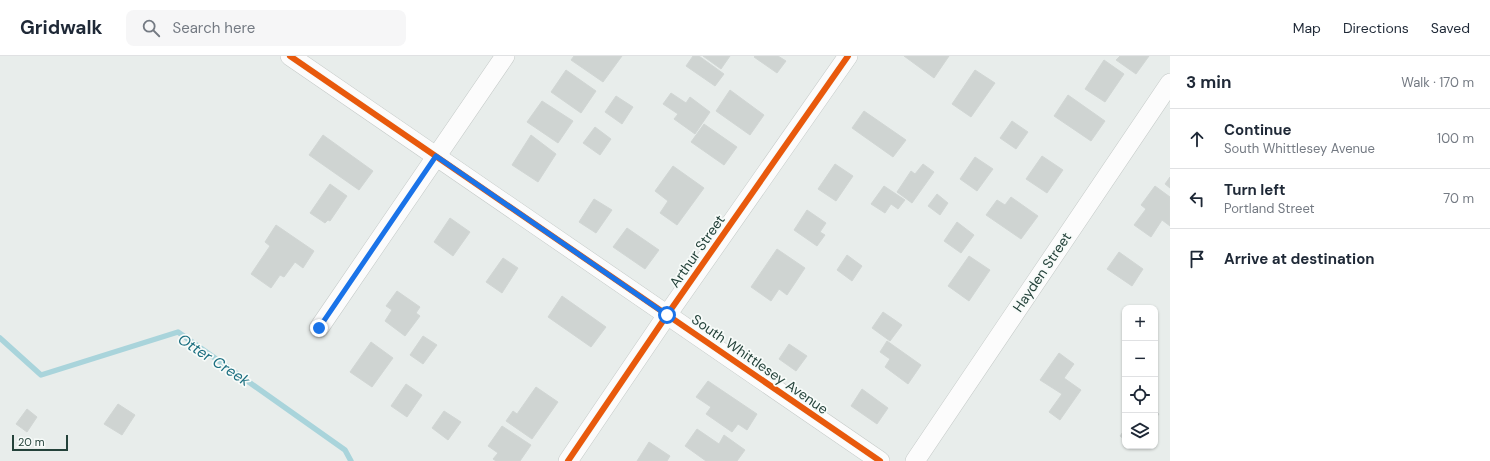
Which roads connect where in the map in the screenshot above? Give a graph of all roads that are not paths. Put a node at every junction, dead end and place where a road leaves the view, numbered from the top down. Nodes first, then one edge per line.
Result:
1 (290, 56) edge
2 (505, 56) edge
3 (848, 56) edge
4 (1170, 83) edge
5 (436, 156) junction
6 (667, 315) junction
7 (319, 328) dead end
8 (568, 461) edge
9 (880, 461) edge
10 (915, 461) edge

1 - 5 street, South Whittlesey Avenue
2 - 5 street
3 - 6 street, Arthur Street
4 - 10 street, Hayden Street
5 - 6 street, South Whittlesey Avenue
5 - 7 street
6 - 8 street, Arthur Street
6 - 9 street, South Whittlesey Avenue

